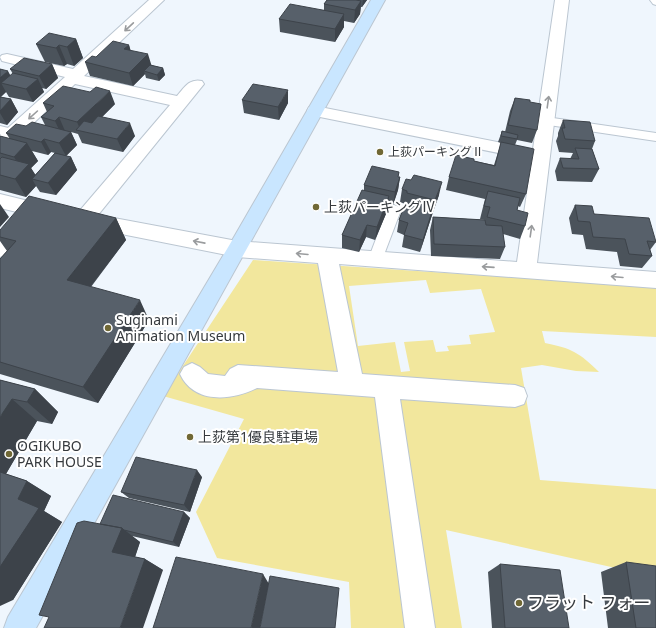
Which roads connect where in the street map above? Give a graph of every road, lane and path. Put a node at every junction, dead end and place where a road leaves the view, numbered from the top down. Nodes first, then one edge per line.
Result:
1 (157, 0) edge
2 (378, 0) edge
3 (562, 0) edge
4 (7, 58) dead end
5 (75, 77) junction
6 (196, 84) dead end
7 (182, 102) junction
8 (315, 111) junction
9 (546, 121) junction
10 (6, 132) edge
11 (656, 137) edge
12 (0, 145) edge
13 (541, 156) junction
14 (0, 201) edge
15 (35, 209) junction
16 (394, 210) dead end
17 (83, 220) junction
18 (0, 249) edge
19 (237, 249) junction
20 (328, 256) junction
21 (375, 260) junction
22 (526, 270) junction
23 (656, 280) edge
24 (167, 372) junction
25 (352, 384) junction
26 (386, 387) junction
27 (515, 396) dead end
28 (19, 628) edge
29 (420, 628) edge

1 -> 5 street
2 - 8 street
9 -> 3 street
4 - 5 street
5 - 7 street
5 -> 10 street
6 - 7 street
7 - 17 street
8 - 13 street
8 - 19 street
9 - 11 lane
9 - 13 street
10 - 12 street
22 -> 13 street
14 - 15 street
15 - 17 street
15 - 18 street
16 - 21 lane
19 -> 17 street
20 -> 19 street
19 - 24 street
20 - 21 street
20 - 25 street
22 -> 21 street
23 -> 22 street
24 - 25 street
24 - 28 street
25 - 26 street
26 - 27 street
26 - 29 street

